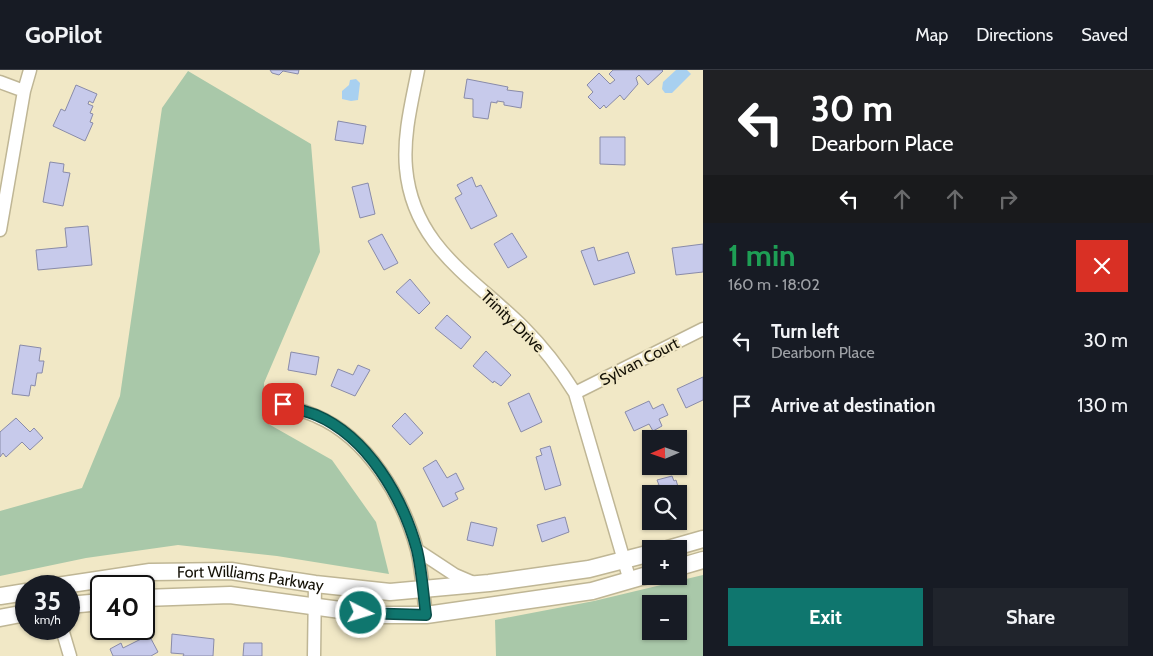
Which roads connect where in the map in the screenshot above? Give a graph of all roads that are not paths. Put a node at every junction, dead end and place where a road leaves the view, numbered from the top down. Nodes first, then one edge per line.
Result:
1 (30, 70) edge
2 (418, 70) edge
3 (0, 82) edge
4 (24, 91) junction
5 (0, 230) edge
6 (703, 329) edge
7 (575, 393) junction
8 (283, 404) dead end
9 (703, 539) edge
10 (687, 544) edge
11 (417, 550) junction
12 (642, 556) edge
13 (703, 560) edge
14 (624, 561) junction
15 (687, 565) edge
16 (642, 577) edge
17 (630, 581) junction
18 (80, 583) edge
19 (315, 584) junction
20 (476, 584) junction
21 (423, 589) junction
22 (15, 594) edge
23 (0, 596) edge
24 (155, 598) edge
25 (314, 608) junction
26 (15, 615) edge
27 (426, 615) junction
28 (0, 618) edge
29 (65, 640) edge
30 (70, 656) edge
31 (314, 656) edge

1 - 4 street
2 - 7 street, Trinity Drive
3 - 4 street
4 - 5 street
6 - 7 street, Sylvan Court
7 - 14 street, Trinity Drive
8 - 11 street
9 - 10 street
11 - 20 street
11 - 21 street
12 - 14 street, Fort Williams Parkway
13 - 15 street
14 - 17 street, Trinity Drive
14 - 20 street, Fort Williams Parkway
16 - 17 street, Fort Williams Parkway
17 - 27 street, Fort Williams Parkway
18 - 19 street, Fort Williams Parkway
19 - 21 street, Fort Williams Parkway
19 - 25 street
20 - 21 street, Fort Williams Parkway
21 - 27 street
22 - 23 street
24 - 25 street, Fort Williams Parkway
25 - 27 street, Fort Williams Parkway
25 - 31 street
26 - 28 street
29 - 30 street

